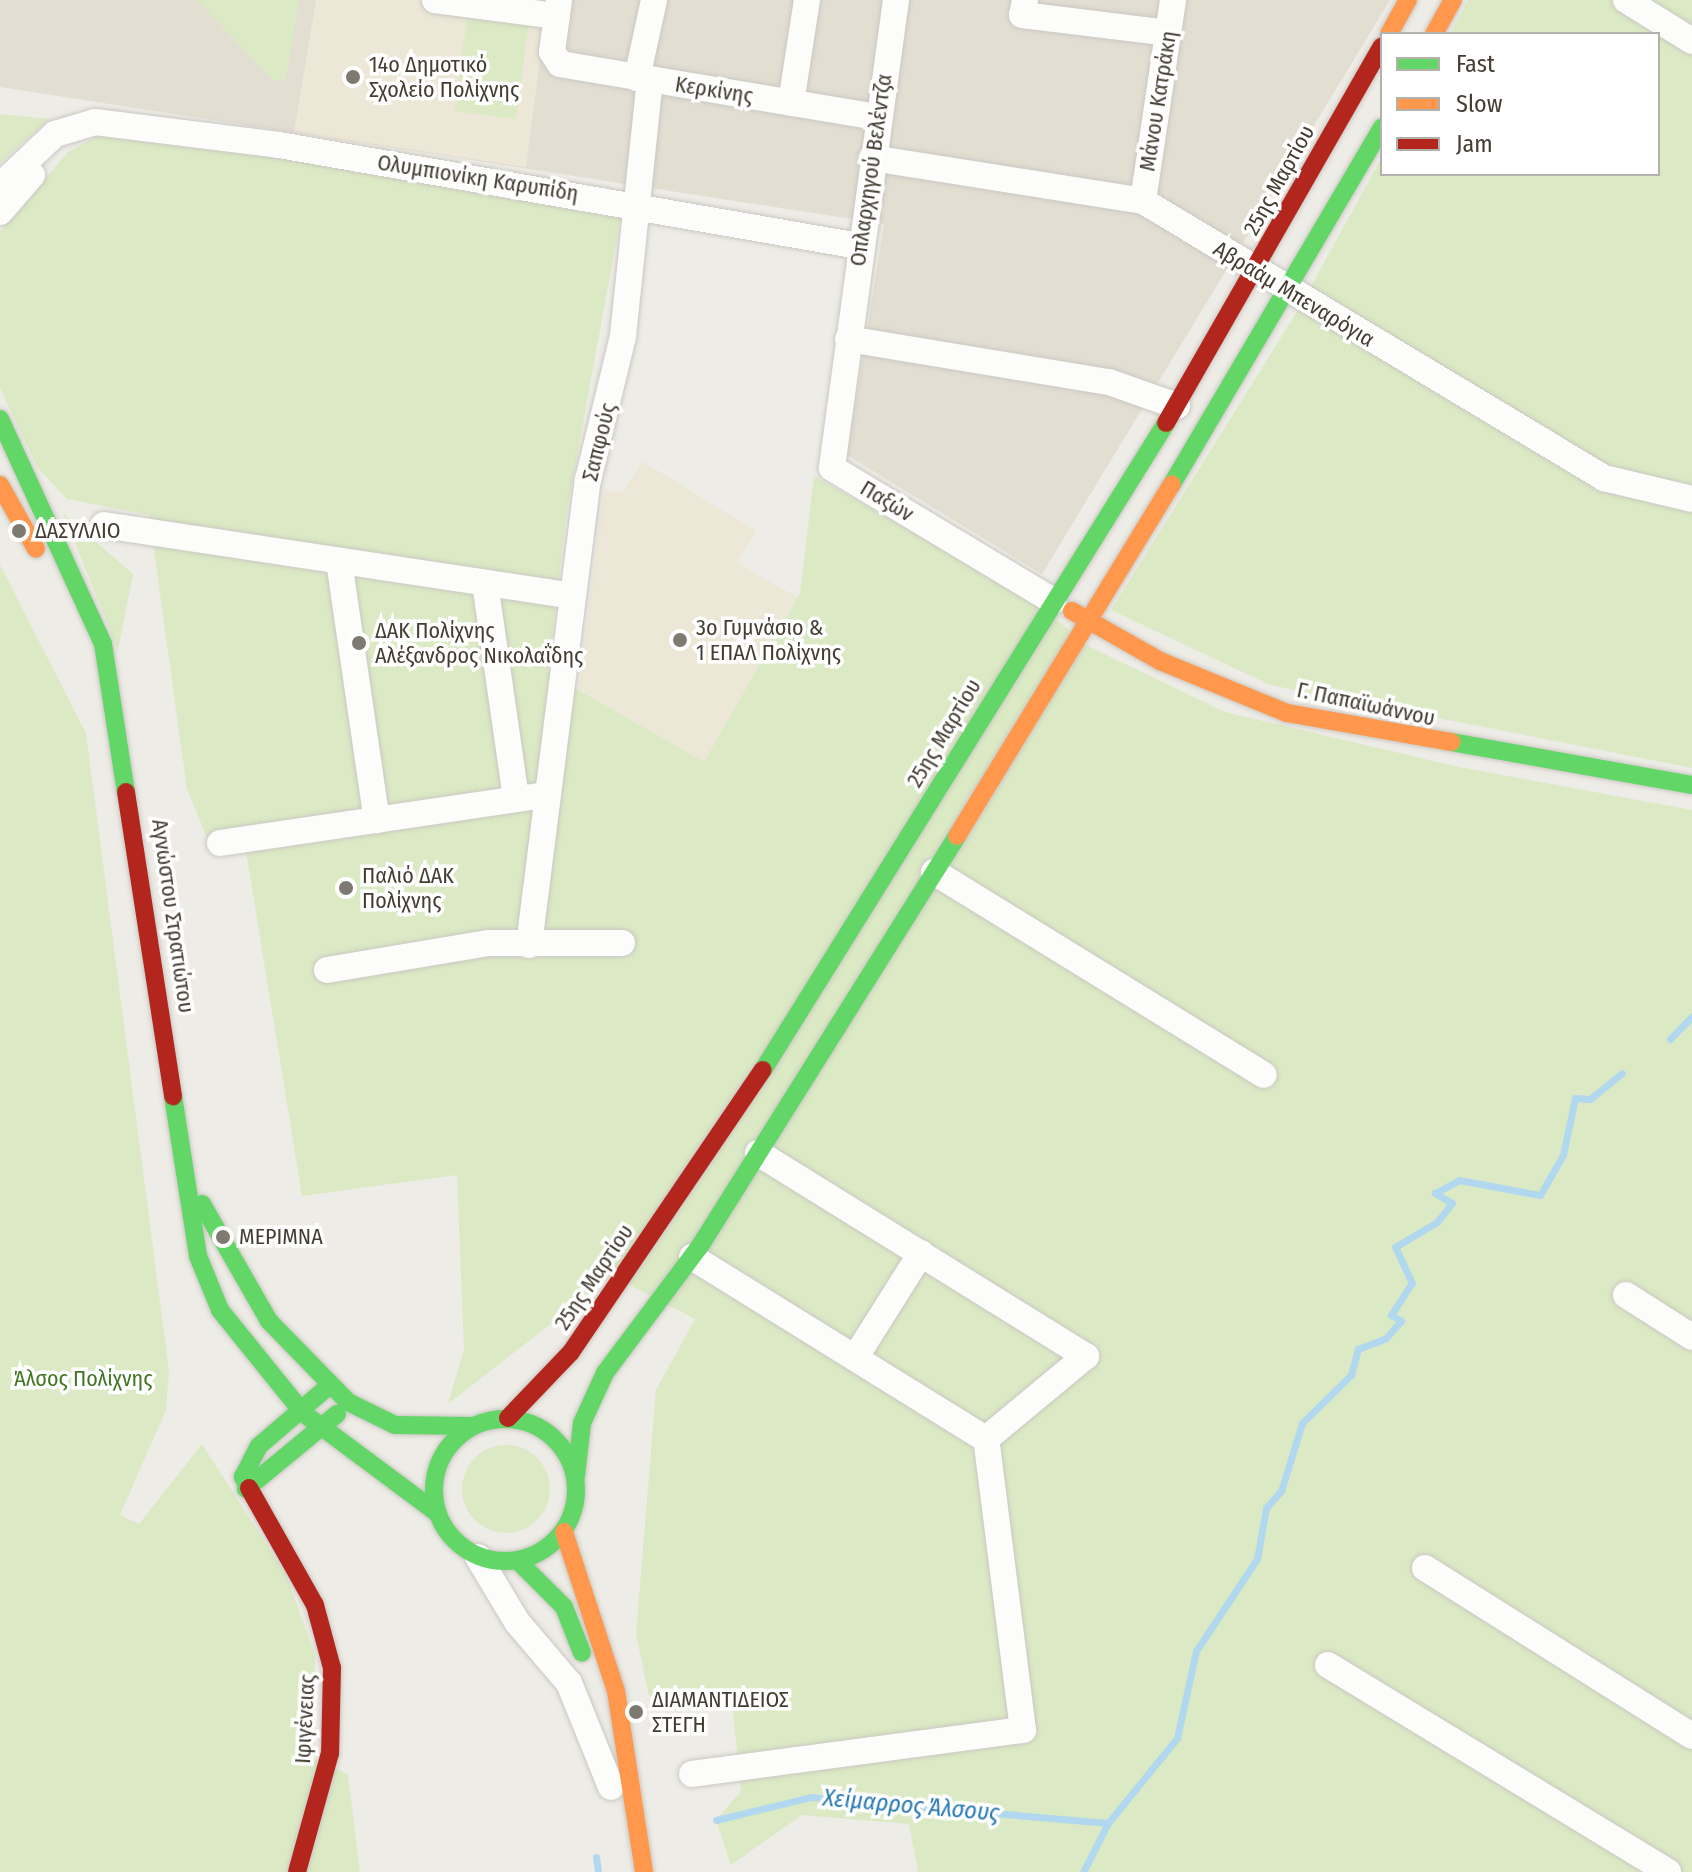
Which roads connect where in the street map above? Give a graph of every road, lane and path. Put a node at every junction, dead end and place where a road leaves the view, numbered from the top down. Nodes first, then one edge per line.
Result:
1 (435, 0) edge
2 (654, 0) edge
3 (807, 0) edge
4 (896, 0) edge
5 (1173, 0) edge
6 (1408, 0) edge
7 (1453, 0) edge
8 (1626, 0) edge
9 (558, 8) edge
10 (1023, 8) edge
11 (1390, 32) edge
12 (1435, 32) edge
13 (1168, 33) junction
14 (1692, 41) edge
15 (1380, 50) edge
16 (643, 79) junction
17 (791, 103) junction
18 (877, 117) junction
19 (95, 122) junction
20 (1380, 131) edge
21 (872, 158) junction
22 (3, 181) edge
23 (1143, 201) junction
24 (635, 206) junction
25 (0, 212) edge
26 (859, 246) junction
27 (1255, 271) junction
28 (1289, 293) junction
29 (848, 339) junction
30 (1177, 406) junction
31 (0, 419) edge
32 (0, 485) edge
33 (1692, 499) edge
34 (104, 525) dead end
35 (339, 561) junction
36 (485, 583) junction
37 (572, 596) junction
38 (1053, 601) junction
39 (1092, 621) junction
40 (110, 693) junction
41 (1692, 785) edge
42 (547, 795) junction
43 (516, 799) junction
44 (377, 820) junction
45 (220, 843) dead end
46 (934, 872) junction
47 (622, 943) dead end
48 (529, 945) junction
49 (327, 970) dead end
50 (1264, 1075) dead end
51 (181, 1147) junction
52 (758, 1153) junction
53 (921, 1253) junction
54 (692, 1257) junction
55 (1626, 1295) dead end
56 (1692, 1337) edge
57 (855, 1358) junction
58 (330, 1385) junction
59 (348, 1402) junction
60 (303, 1413) junction
61 (508, 1418) junction
62 (472, 1426) junction
63 (322, 1429) junction
64 (986, 1439) junction
65 (576, 1476) junction
66 (246, 1489) junction
67 (437, 1513) junction
68 (564, 1532) junction
69 (478, 1557) junction
70 (518, 1561) junction
71 (1425, 1568) dead end
72 (1328, 1665) dead end
73 (1692, 1736) edge
74 (692, 1774) dead end
75 (611, 1787) junction
76 (297, 1872) edge
77 (624, 1872) edge
78 (644, 1872) edge
79 (1668, 1872) edge

1 - 9 street
2 - 16 street, Σαπφούς
3 - 17 street
4 - 18 street, Οπλαρχηγού Βελέντζα
5 - 13 street, Μάνου Κατράκη
6 - 11 street
7 - 12 street
8 - 14 street
9 - 16 street, Κερκίνης
10 - 13 street
13 - 23 street, Μάνου Κατράκη
15 - 27 street, 25ης Μαρτίου
16 - 17 street, Κερκίνης
16 - 24 street, Σαπφούς
17 - 18 street, Κερκίνης
18 - 21 street, Οπλαρχηγού Βελέντζα
19 - 22 street, Ολυμπιονίκη Καρυπίδη
19 - 24 street, Ολυμπιονίκη Καρυπίδη
19 - 25 street
20 - 28 street
21 - 23 street, Αβραάμ Μπεναρόγια
21 - 26 street, Οπλαρχηγού Βελέντζα
23 - 27 street, Αβραάμ Μπεναρόγια
24 - 26 street, Ολυμπιονίκη Καρυπίδη
24 - 37 street, Σαπφούς
26 - 29 street, Οπλαρχηγού Βελέντζα
27 - 28 street, Αβραάμ Μπεναρόγια
27 - 30 street, 25ης Μαρτίου
28 - 33 street, Αβραάμ Μπεναρόγια
28 - 39 street
29 - 30 street
29 - 38 street, Παξών
30 - 38 street, 25ης Μαρτίου
31 - 40 street, Αγνώστου Στρατιώτου
32 - 40 street, Αγνώστου Στρατιώτου
34 - 35 street
35 - 36 street
35 - 44 street
36 - 37 street
36 - 43 street
37 - 42 street, Σαπφούς
38 - 39 street, Γ. Παπαϊωάννου
38 - 61 street, 25ης Μαρτίου
39 - 41 street, Γ. Παπαϊωάννου
39 - 46 street
40 - 51 street, Αγνώστου Στρατιώτου
42 - 43 street
42 - 48 street, Σαπφούς
43 - 44 street
44 - 45 street
46 - 50 street
46 - 52 street
47 - 48 street
48 - 49 street
51 - 58 street, Αγνώστου Στρατιώτου
51 - 60 street, Αγνώστου Στρατιώτου
52 - 53 street
52 - 54 street
53 - 57 street
53 - 64 street
54 - 57 street
54 - 65 street
55 - 56 street
57 - 64 street
58 - 59 street, Αγνώστου Στρατιώτου
58 - 60 street
59 - 62 street, Αγνώστου Στρατιώτου
59 - 63 street
60 - 63 street, Αγνώστου Στρατιώτου
60 - 66 street
61 - 62 street
61 - 65 street
62 - 67 street
63 - 66 street
63 - 67 street, Αγνώστου Στρατιώτου
64 - 74 street
65 - 68 street
66 - 76 street, Ιφιγένειας
67 - 69 street
68 - 70 street
68 - 78 street
69 - 70 street
69 - 75 street
70 - 75 street
71 - 73 street
72 - 79 street
75 - 77 street

